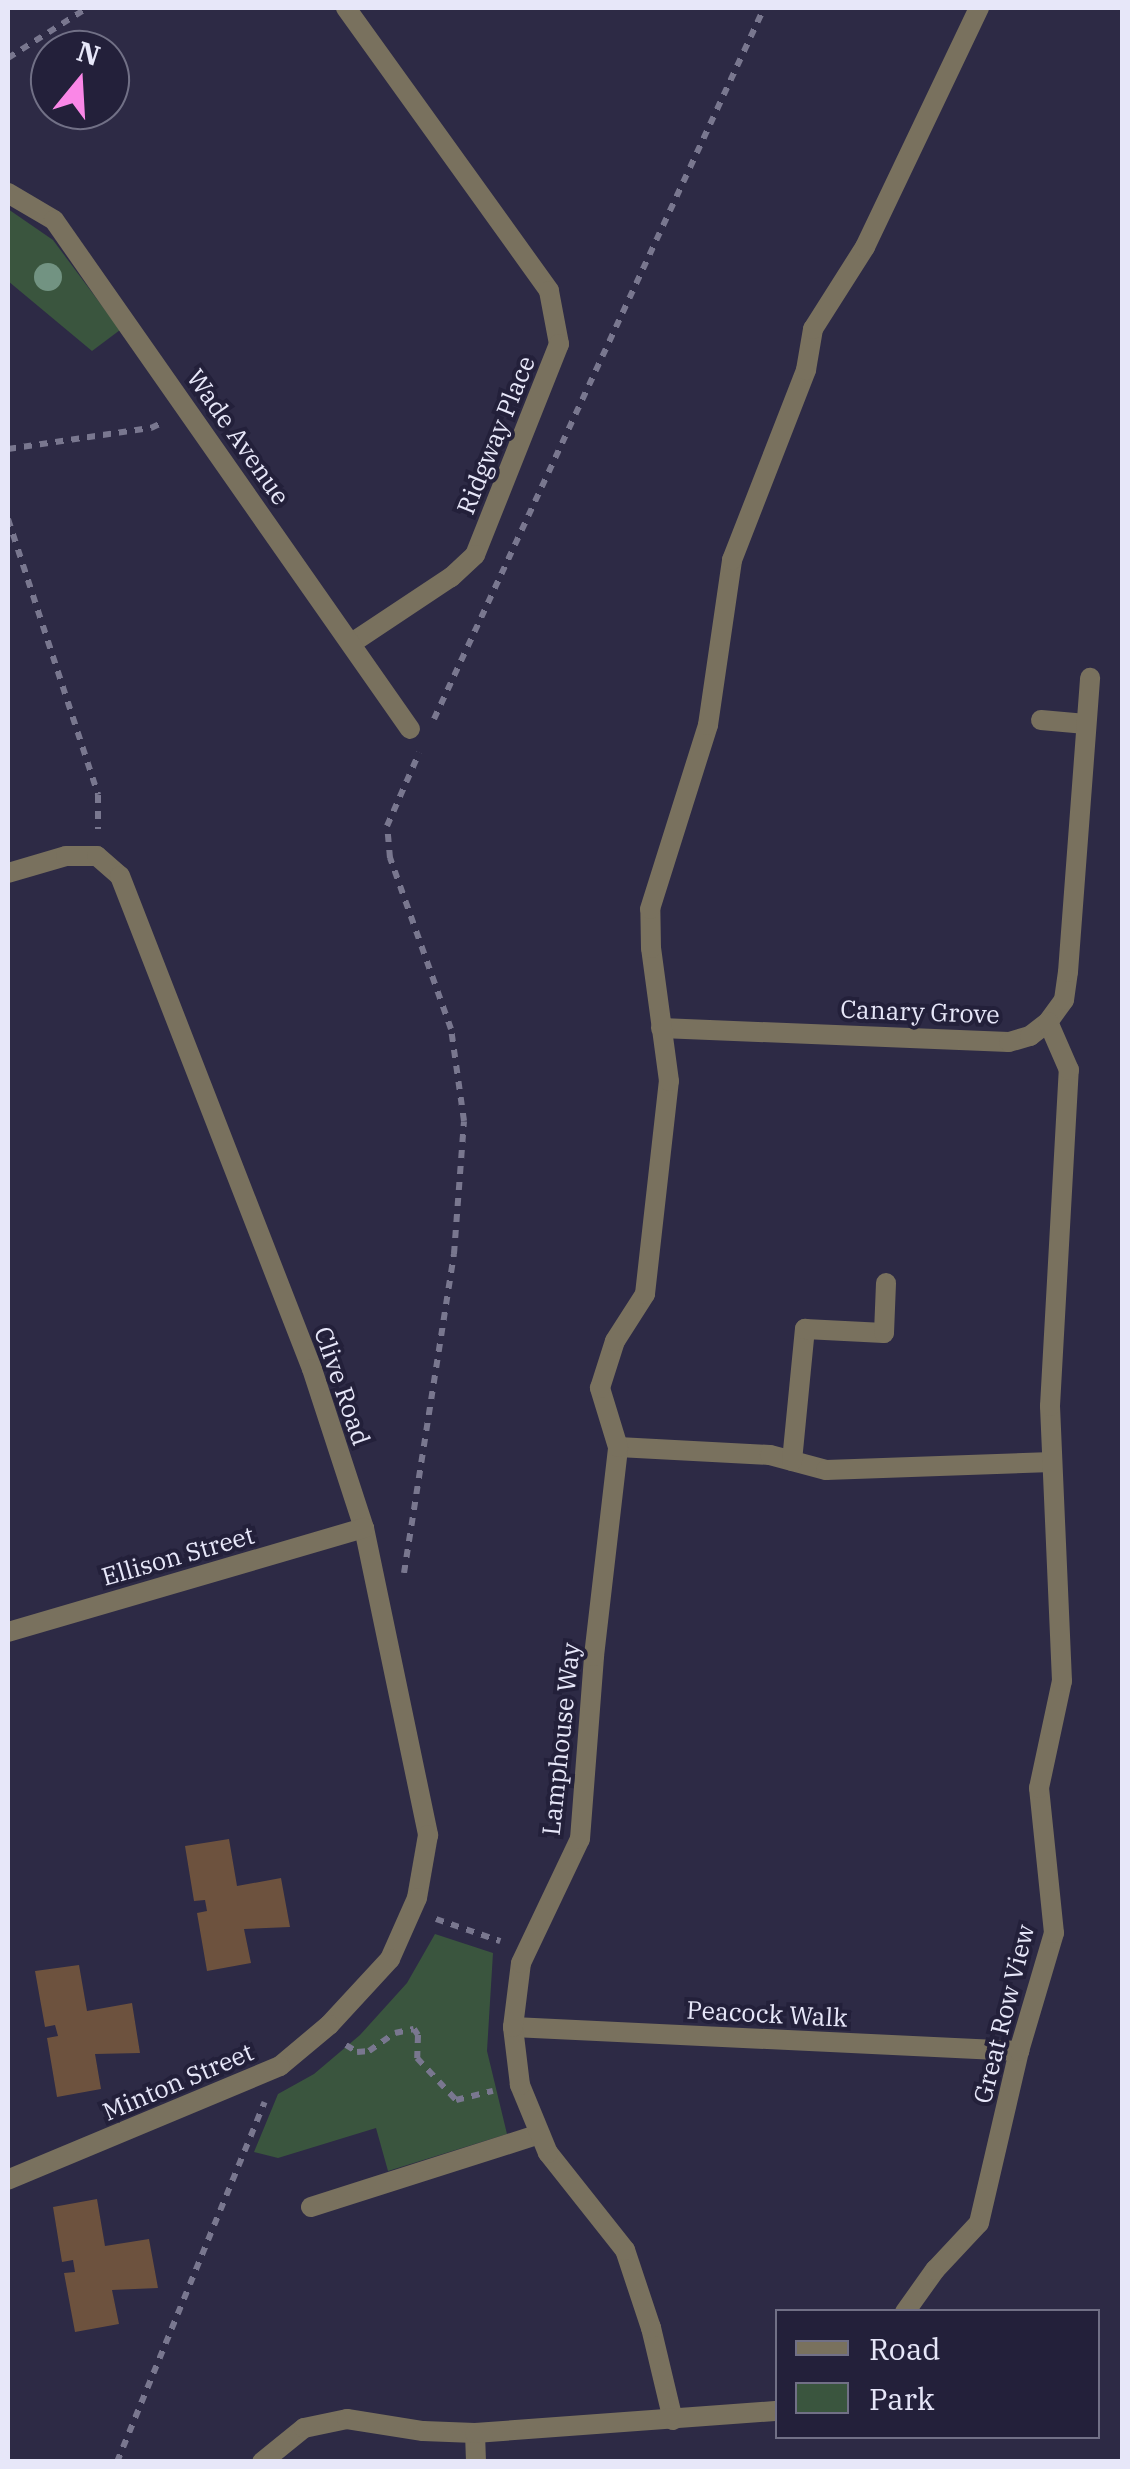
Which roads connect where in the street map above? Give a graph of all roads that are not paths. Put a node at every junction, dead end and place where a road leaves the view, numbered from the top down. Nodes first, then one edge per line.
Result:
1 (346, 8) edge
2 (978, 8) edge
3 (8, 193) edge
4 (352, 642) junction
5 (1090, 678) dead end
6 (1041, 720) dead end
7 (1086, 724) junction
8 (416, 737) road end
9 (8, 873) edge
10 (1048, 1022) junction
11 (662, 1028) junction
12 (886, 1284) dead end
13 (618, 1446) junction
14 (792, 1461) junction
15 (1052, 1462) junction
16 (364, 1528) junction
17 (8, 1632) edge
18 (390, 1958) joint
19 (513, 2027) junction
20 (1019, 2051) junction
21 (540, 2134) junction
22 (8, 2180) edge
23 (311, 2206) dead end
24 (907, 2309) edge
25 (775, 2411) edge
26 (673, 2420) junction
27 (476, 2433) junction
28 (262, 2462) edge
29 (476, 2462) edge

1 - 4 street, Ridgway Place
2 - 11 street, Lamphouse Way
3 - 4 street, Wade Avenue
4 - 8 street, Wade Avenue
5 - 7 street
6 - 7 street
7 - 10 street
9 - 16 street, Clive Road
10 - 11 street, Canary Grove
10 - 15 street, Great Row View
11 - 13 street, Lamphouse Way
12 - 14 street
13 - 14 street
13 - 19 street, Lamphouse Way
14 - 15 street
15 - 20 street, Great Row View
16 - 17 street, Ellison Street
16 - 18 street, Clive Road
18 - 22 street, Minton Street
19 - 20 street, Peacock Walk
19 - 21 street, Lamphouse Way
20 - 24 street, Great Row View
21 - 23 street
21 - 26 street, Lamphouse Way
25 - 26 street
26 - 27 street
27 - 28 street
27 - 29 street

